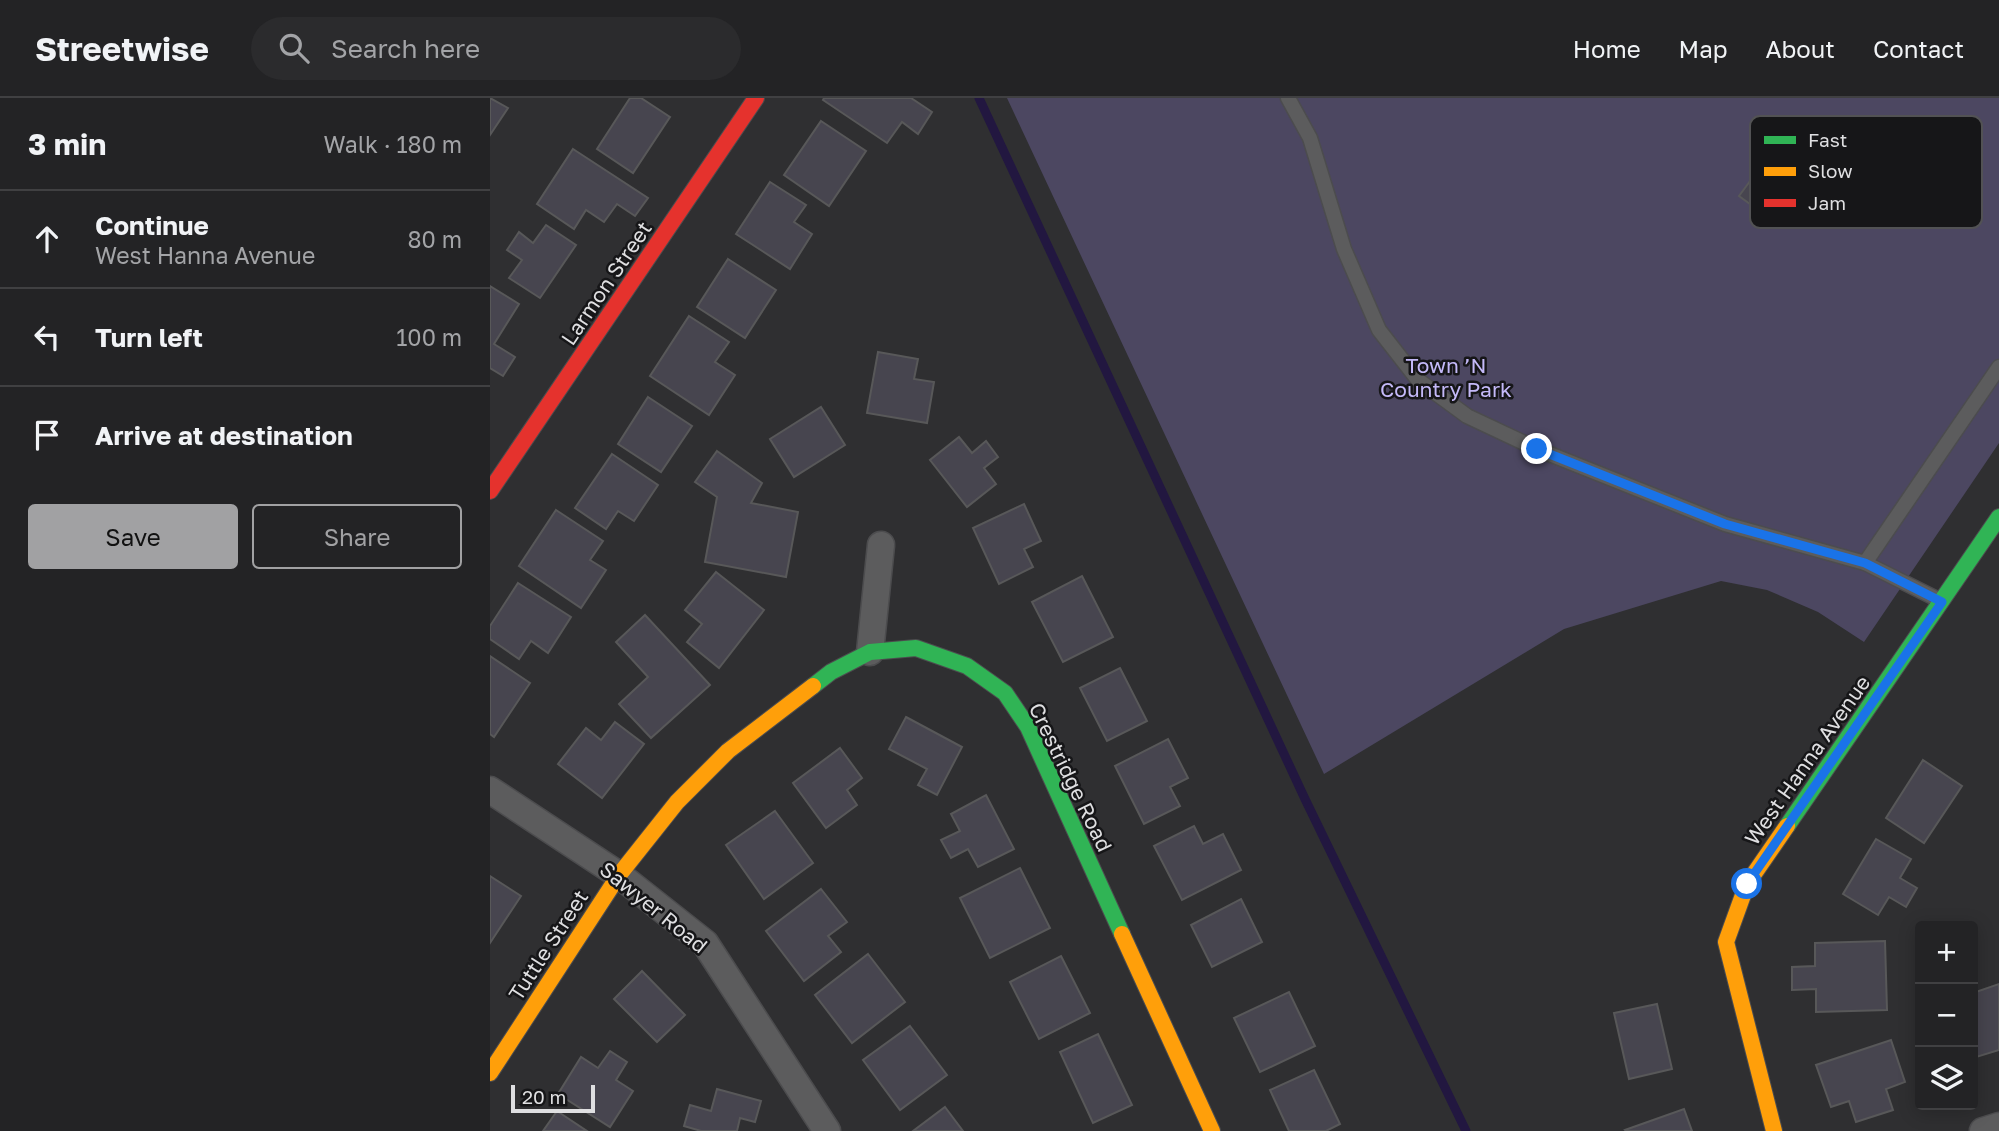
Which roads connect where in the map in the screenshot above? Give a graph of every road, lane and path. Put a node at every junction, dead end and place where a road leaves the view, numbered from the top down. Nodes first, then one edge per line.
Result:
1 (756, 98) edge
2 (1288, 98) edge
3 (1999, 367) edge
4 (490, 491) edge
5 (1999, 517) edge
6 (881, 545) dead end
7 (1865, 563) junction
8 (1942, 602) junction
9 (870, 652) junction
10 (490, 790) edge
11 (619, 875) junction
12 (490, 1073) edge
13 (1999, 1126) edge
14 (827, 1131) edge
15 (1212, 1131) edge
16 (1774, 1131) edge
17 (1983, 1131) edge

1 - 4 street, Larmon Street
2 - 7 lane
3 - 7 lane
5 - 8 street, West Hanna Avenue
6 - 9 street
7 - 8 lane
8 - 16 street, West Hanna Avenue
9 - 11 street, Crestridge Road
9 - 15 street, Crestridge Road
10 - 11 street, Sawyer Road
11 - 12 street, Tuttle Street
11 - 14 street, Sawyer Road
13 - 17 street

